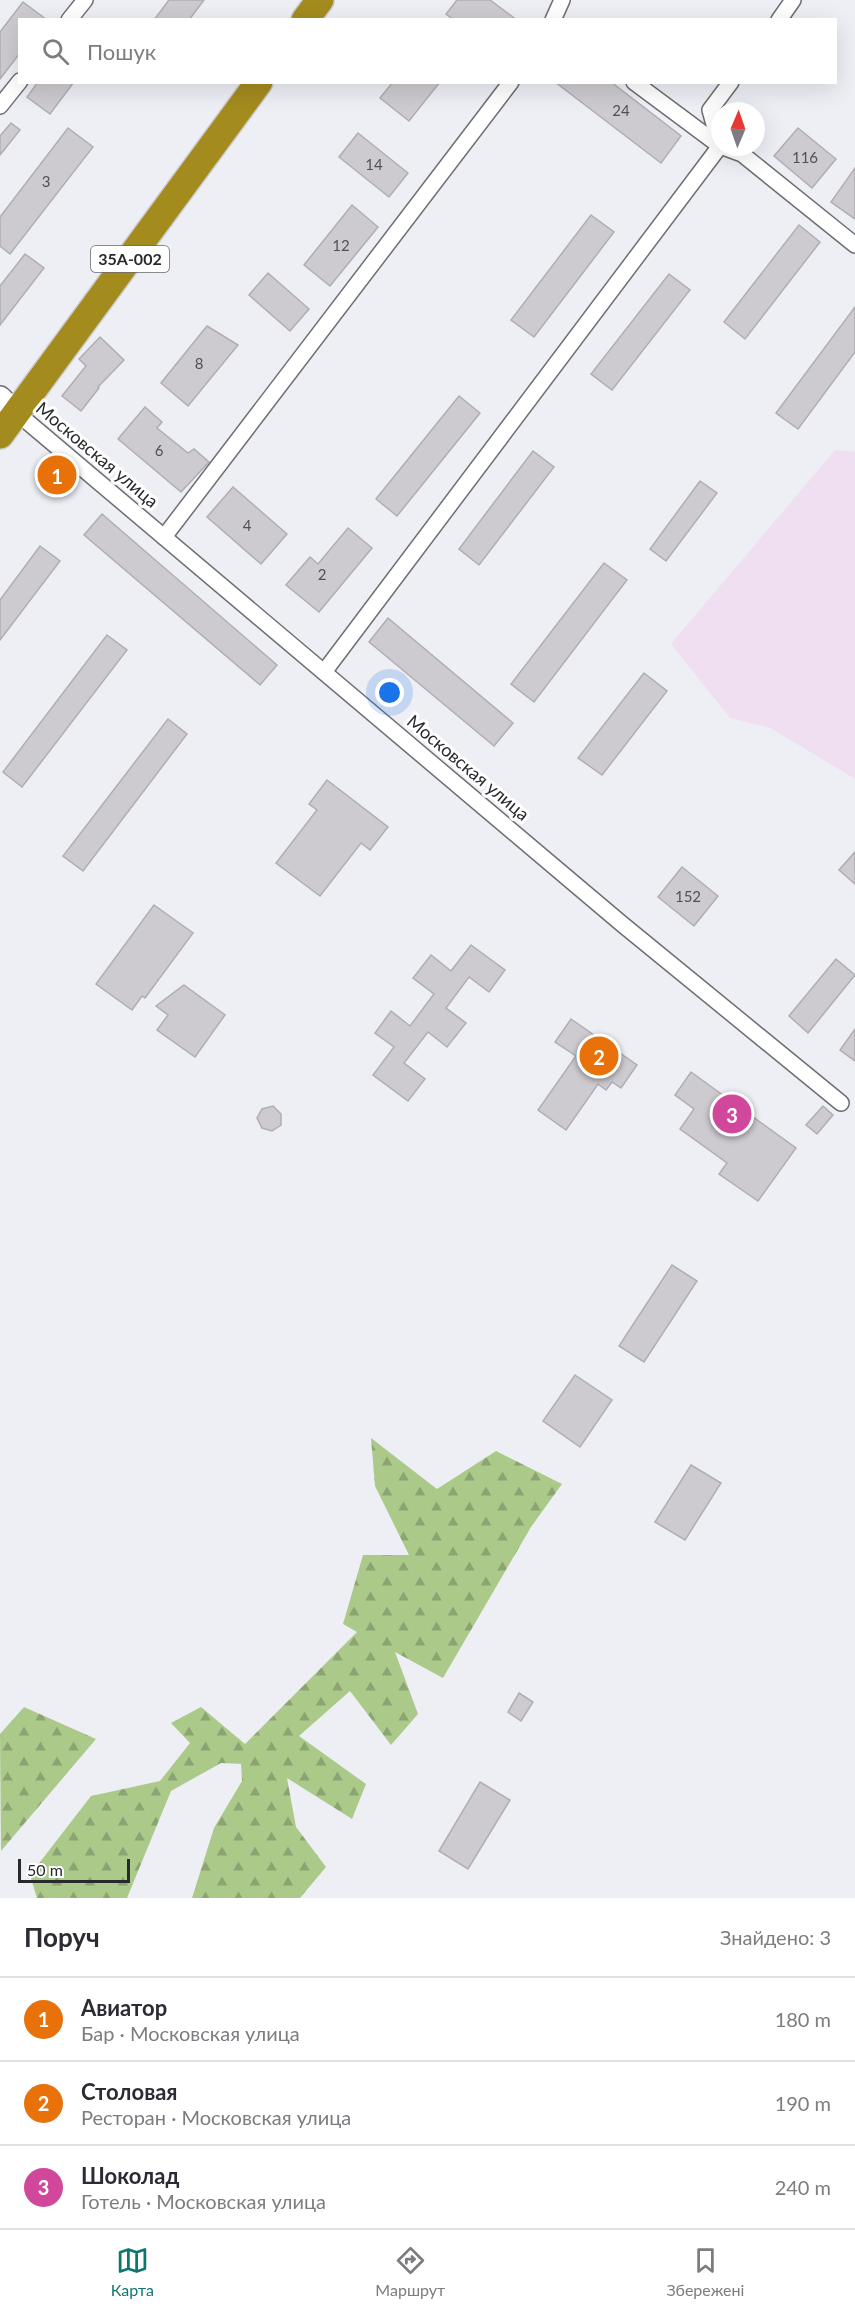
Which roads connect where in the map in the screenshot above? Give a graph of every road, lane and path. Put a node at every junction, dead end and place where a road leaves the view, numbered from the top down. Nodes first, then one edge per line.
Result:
1 (85, 0) edge
2 (320, 0) edge
3 (562, 0) edge
4 (794, 0) edge
5 (71, 18) edge
6 (306, 18) edge
7 (554, 18) edge
8 (780, 18) edge
9 (18, 84) edge
10 (257, 84) edge
11 (509, 84) edge
12 (637, 84) edge
13 (730, 84) edge
14 (716, 102) edge
15 (0, 106) edge
16 (711, 139) edge
17 (713, 156) edge
18 (744, 156) edge
19 (855, 245) edge
20 (9, 405) edge
21 (0, 435) edge
22 (164, 537) junction
23 (324, 672) junction
24 (841, 1103) dead end

1 - 5 street
2 - 6 highway
3 - 7 street
4 - 8 street
9 - 15 street
10 - 20 highway, 35А-002
11 - 22 street
12 - 16 street
13 - 14 street
17 - 23 street
18 - 19 street
20 - 21 highway, 35А-002
20 - 22 street, Московская улица
22 - 23 street, Московская улица
23 - 24 street, Московская улица

